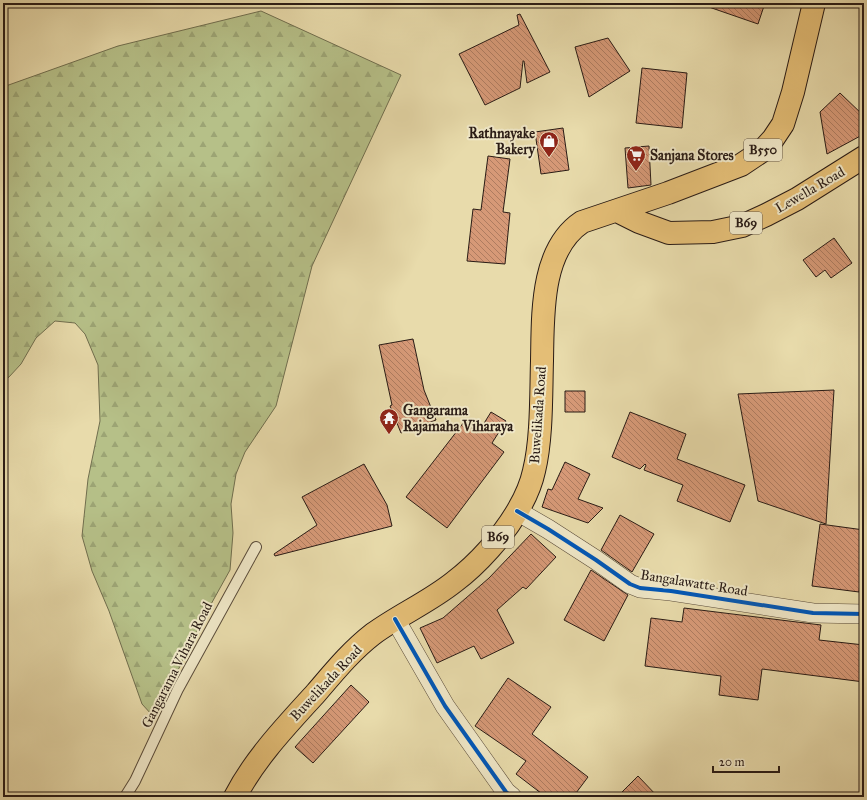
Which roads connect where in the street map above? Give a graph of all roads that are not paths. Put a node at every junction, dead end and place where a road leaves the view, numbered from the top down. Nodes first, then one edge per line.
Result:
1 (814, 3) edge
2 (864, 157) edge
3 (617, 211) junction
4 (518, 511) junction
5 (256, 547) dead end
6 (864, 614) edge
7 (395, 619) junction
8 (125, 797) edge
9 (235, 797) edge
10 (512, 797) edge

1 - 3 main road, B550
2 - 3 main road, Lewella Road / B69
3 - 4 main road, Buwelikada Road / B69
4 - 6 street, Bangalawatte Road
4 - 7 main road, Buwelikada Road / B69
5 - 8 lane, Gangarama Vihara Road
7 - 9 main road, Buwelikada Road / B69
7 - 10 street

